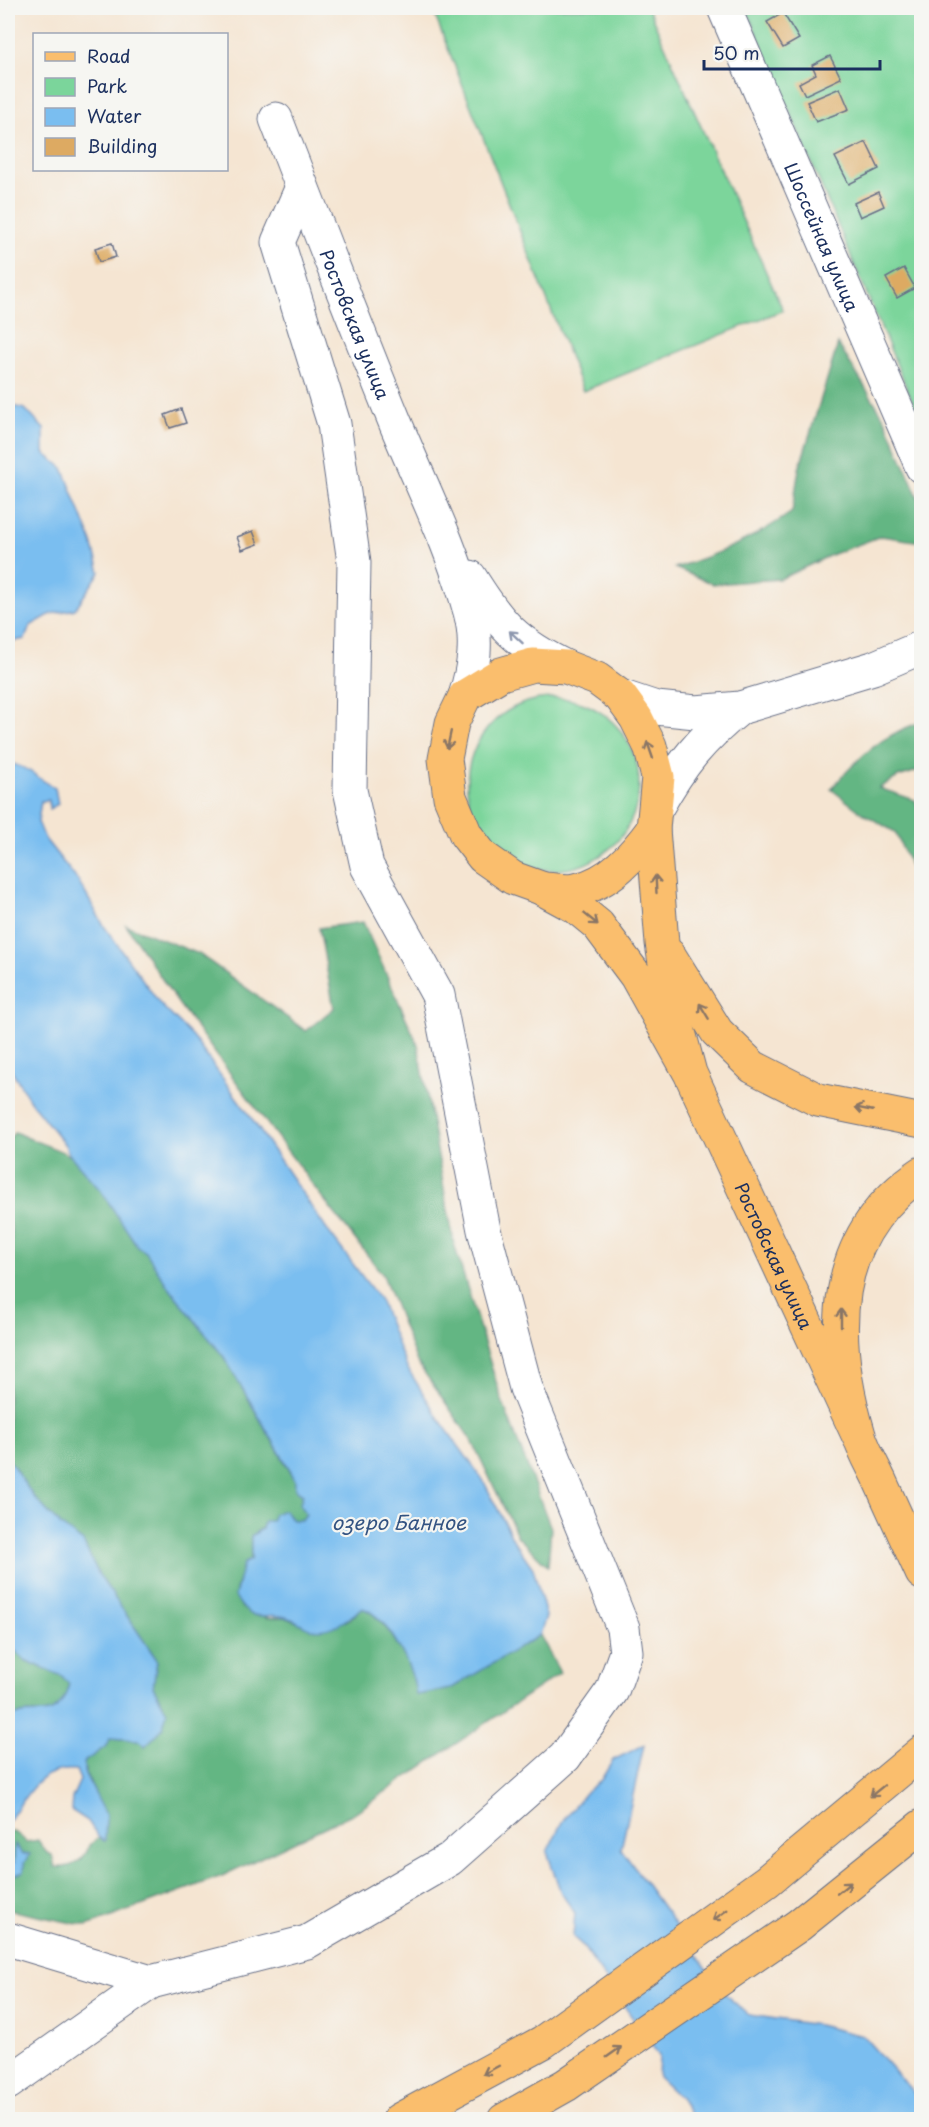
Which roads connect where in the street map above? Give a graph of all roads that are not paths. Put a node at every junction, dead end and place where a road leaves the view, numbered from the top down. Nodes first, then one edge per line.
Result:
1 (723, 8) edge
2 (276, 118) dead end
3 (302, 187) junction
4 (921, 467) edge
5 (441, 529) junction
6 (921, 647) edge
7 (566, 667) junction
8 (465, 696) junction
9 (620, 696) junction
10 (740, 708) junction
11 (655, 818) junction
12 (541, 888) junction
13 (662, 943) junction
14 (690, 1072) junction
15 (921, 1121) edge
16 (921, 1173) edge
17 (859, 1437) junction
18 (921, 1572) edge
19 (921, 1752) edge
20 (921, 1826) edge
21 (8, 1939) edge
22 (151, 1982) junction
23 (8, 2083) edge
24 (399, 2120) edge
25 (504, 2120) edge

1 - 4 street, Шоссейная улица
2 - 3 street, Ростовская улица
3 - 5 street, Ростовская улица
3 - 22 street
7 -> 5 street
5 - 8 street
6 - 10 street
7 - 8 main road
7 - 9 main road
8 -> 12 main road
9 - 10 street
11 -> 9 main road
10 - 11 street
11 - 12 main road
13 -> 11 main road
12 -> 14 main road
13 - 14 main road
15 -> 13 main road
14 - 17 main road, Ростовская улица
17 -> 16 main road
17 - 18 main road
19 -> 24 main road
25 -> 20 main road
21 - 22 street
22 - 23 street

